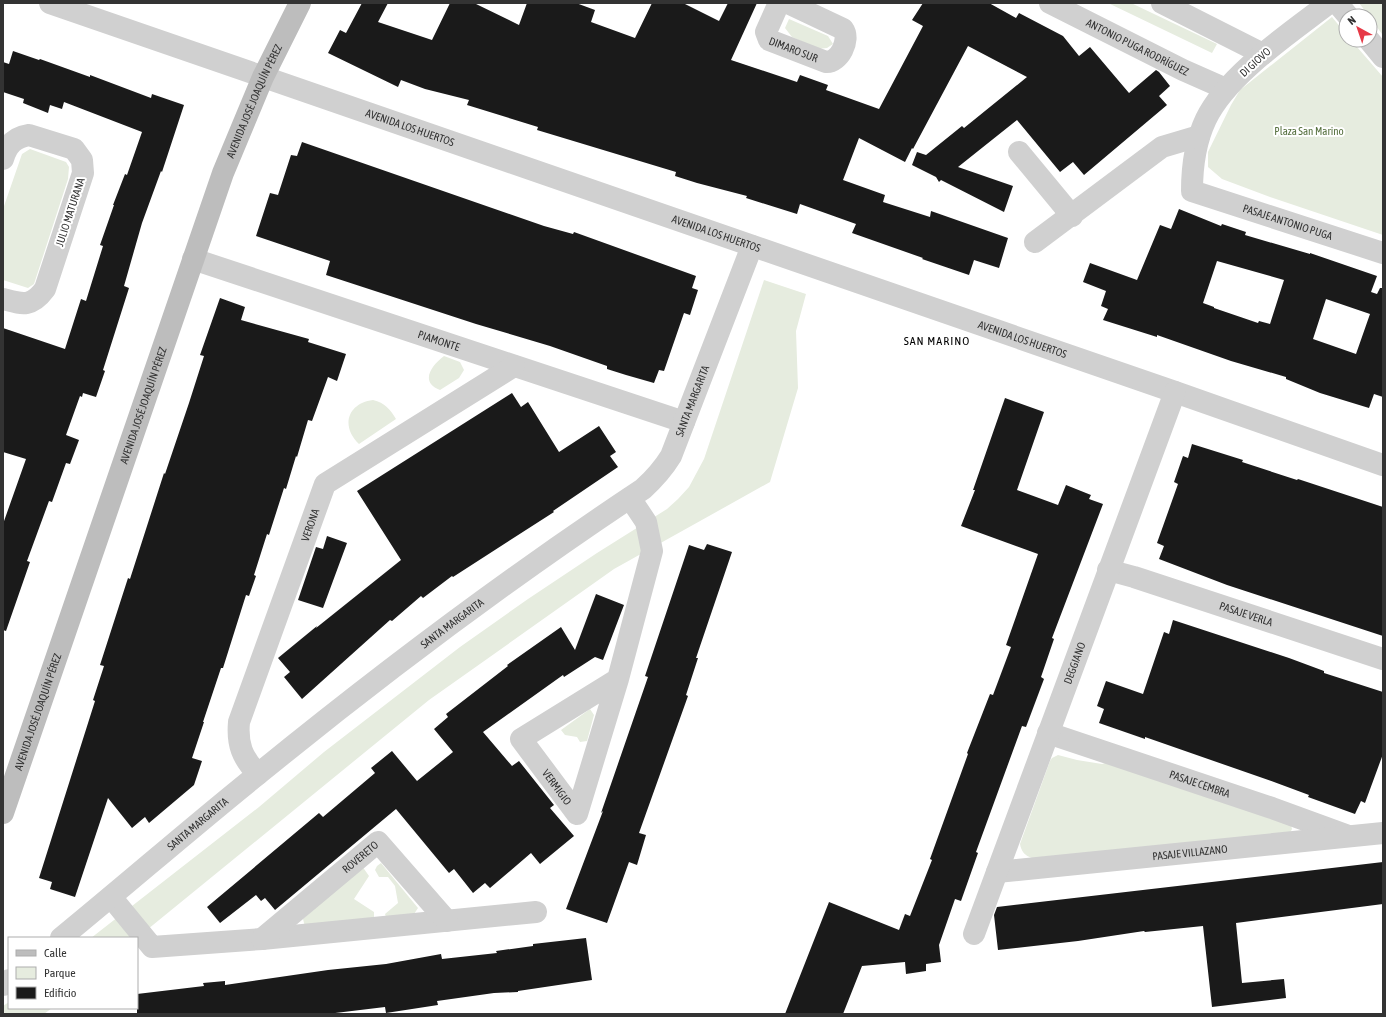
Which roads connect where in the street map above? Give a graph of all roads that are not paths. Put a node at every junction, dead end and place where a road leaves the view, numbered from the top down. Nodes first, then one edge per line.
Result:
1 (50, 3) edge
2 (300, 3) edge
3 (781, 3) edge
4 (788, 3) edge
5 (1050, 3) edge
6 (1162, 3) edge
7 (1329, 3) edge
8 (1074, 8) edge
9 (1376, 48) edge
10 (1263, 54) junction
11 (1383, 57) edge
12 (263, 77) junction
13 (1226, 89) junction
14 (1199, 136) junction
15 (1019, 152) dead end
16 (3, 159) edge
17 (1192, 191) joint
18 (1072, 216) junction
19 (1036, 242) dead end
20 (752, 246) junction
21 (1383, 253) edge
22 (193, 259) junction
23 (3, 299) edge
24 (514, 366) junction
25 (1175, 392) junction
26 (684, 422) junction
27 (1383, 465) edge
28 (630, 498) junction
29 (1108, 570) junction
30 (1383, 659) edge
31 (618, 679) junction
32 (1048, 733) junction
33 (258, 774) junction
34 (3, 813) edge
35 (1383, 833) edge
36 (1351, 836) junction
37 (997, 872) junction
38 (111, 897) junction
39 (536, 912) dead end
40 (446, 921) junction
41 (974, 934) dead end
42 (62, 937) edge
43 (262, 939) junction

1 - 12 street, AVENIDA LOS HUERTOS
2 - 12 main road, AVENIDA JOSÉ JOAQUÍN PÉREZ
3 - 4 street, DIMARO SUR
5 - 8 street, ANTONIO PUGA RODRÍGUEZ
6 - 10 street
7 - 10 street, DI GIOVO
8 - 13 street, ANTONIO PUGA RODRÍGUEZ
9 - 11 street
10 - 13 street, DI GIOVO
12 - 20 street, AVENIDA LOS HUERTOS
12 - 22 main road, AVENIDA JOSÉ JOAQUÍN PÉREZ
13 - 14 street, DI GIOVO
14 - 17 street, DI GIOVO
14 - 18 street
15 - 18 street
16 - 23 street, JULIO MATURANA
17 - 21 street, PASAJE ANTONIO PUGA
18 - 19 street
20 - 25 street, AVENIDA LOS HUERTOS
20 - 26 street, SANTA MARGARITA
22 - 24 street, PIAMONTE
22 - 34 main road, AVENIDA JOSÉ JOAQUÍN PÉREZ
24 - 26 street, PIAMONTE
24 - 33 street, VERONA
25 - 27 street, AVENIDA LOS HUERTOS
25 - 29 street, DEGGIANO
26 - 28 street, SANTA MARGARITA
28 - 31 street, VERMIGIO
28 - 33 street, SANTA MARGARITA
29 - 30 street, PASAJE VERLA
29 - 32 street, DEGGIANO
31 - 31 street, VERMIGIO
32 - 36 street, PASAJE CEMBRA
32 - 37 street, DEGGIANO
33 - 38 street, SANTA MARGARITA
35 - 36 street, PASAJE VILLAZANO
36 - 37 street, PASAJE VILLAZANO
37 - 41 street, DEGGIANO
38 - 42 street, SANTA MARGARITA
38 - 43 street
39 - 40 street
40 - 43 street
40 - 43 street, ROVERETO

